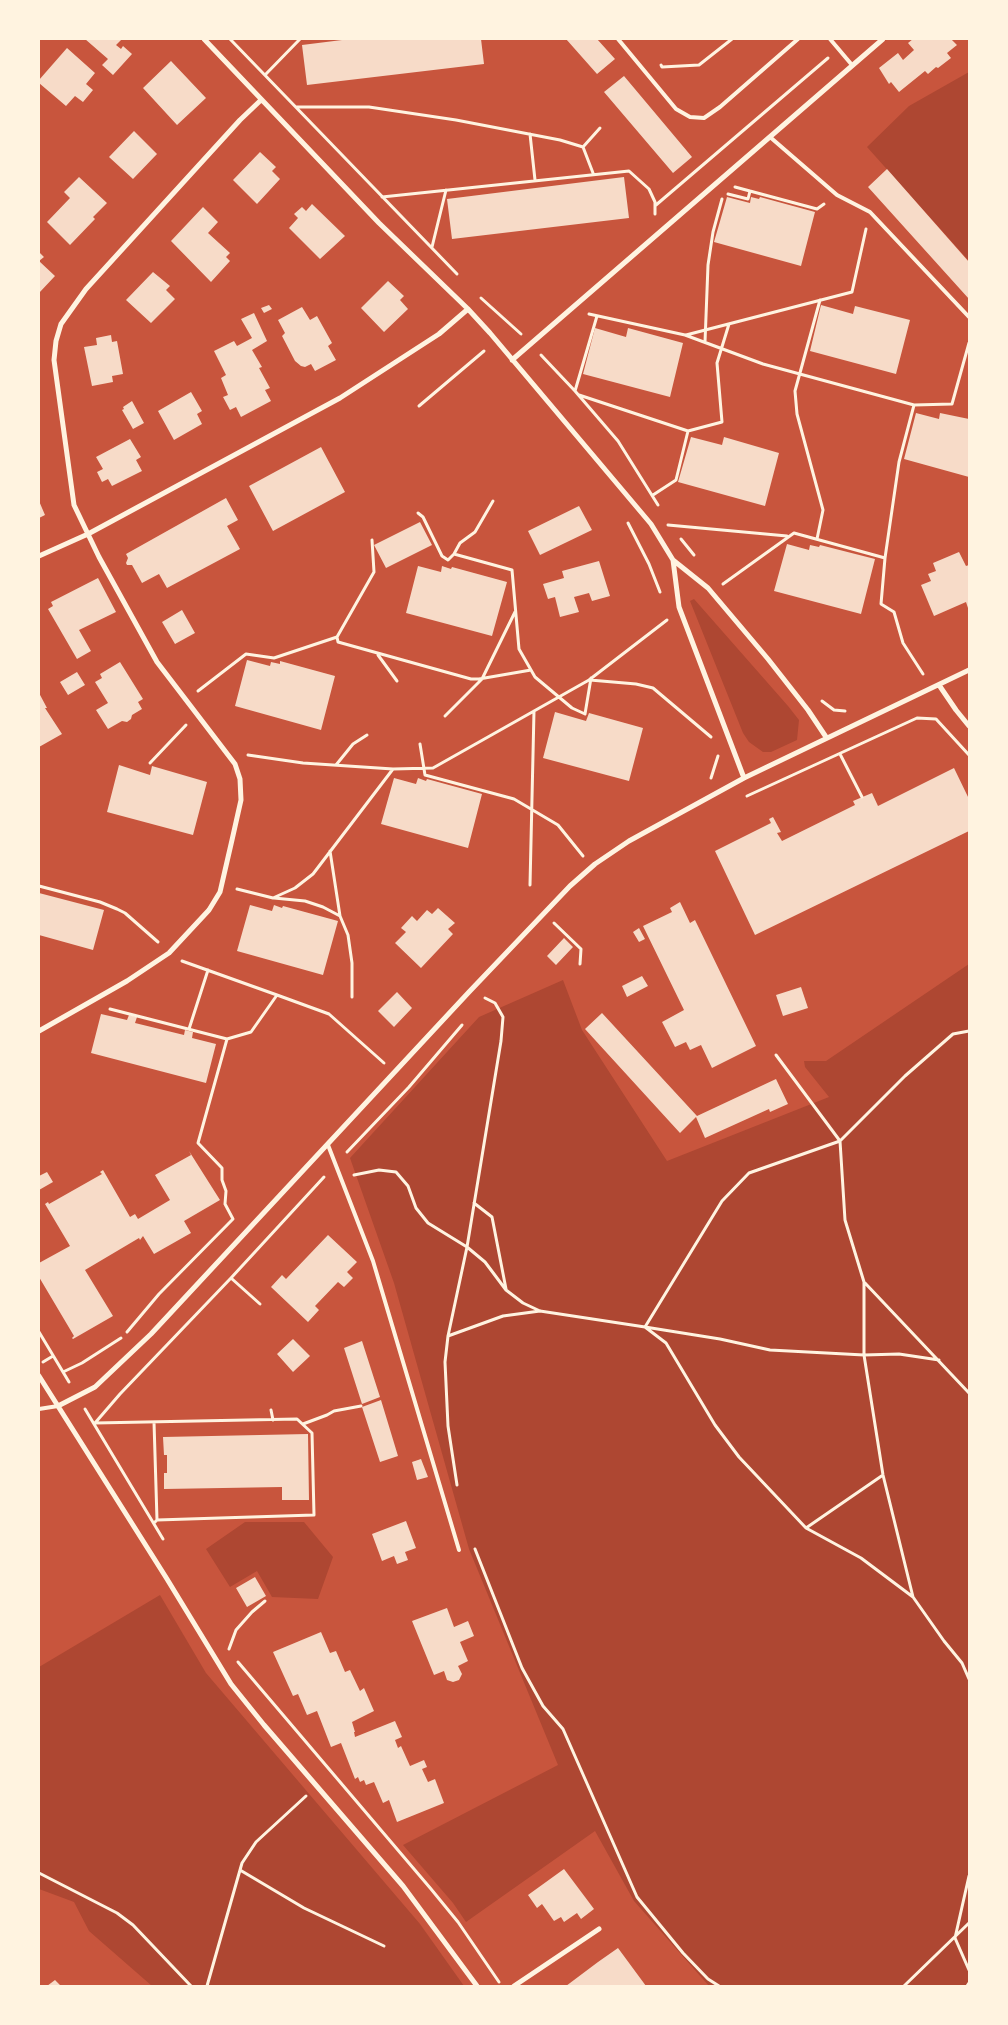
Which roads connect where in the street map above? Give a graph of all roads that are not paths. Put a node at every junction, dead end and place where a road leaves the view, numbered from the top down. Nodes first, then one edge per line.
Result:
1 (204, 39) edge
2 (618, 39) edge
3 (798, 39) edge
4 (830, 39) edge
5 (883, 39) edge
6 (852, 66) junction
7 (261, 100) junction
8 (770, 137) junction
9 (468, 309) junction
10 (969, 318) edge
11 (512, 360) junction
12 (88, 534) junction
13 (39, 556) edge
14 (673, 560) junction
15 (969, 670) edge
16 (939, 684) junction
17 (969, 726) edge
18 (826, 737) junction
19 (744, 778) junction
20 (39, 1031) edge
21 (328, 1145) junction
22 (39, 1376) edge
23 (58, 1406) junction
24 (39, 1409) edge
25 (459, 1550) dead end
26 (599, 1929) dead end
27 (477, 1986) edge
28 (514, 1986) edge

1 - 7 street
2 - 3 lane
4 - 6 lane
5 - 6 street
6 - 8 street
7 - 9 street
7 - 12 street
8 - 10 lane
8 - 11 street
9 - 11 street
9 - 12 street
11 - 14 street
12 - 13 street
12 - 20 street
14 - 18 street
14 - 19 street
15 - 16 street
16 - 17 street
16 - 18 street
18 - 19 street
19 - 21 street
21 - 23 street
21 - 25 lane
22 - 23 street
23 - 24 lane
23 - 27 street
26 - 28 street

